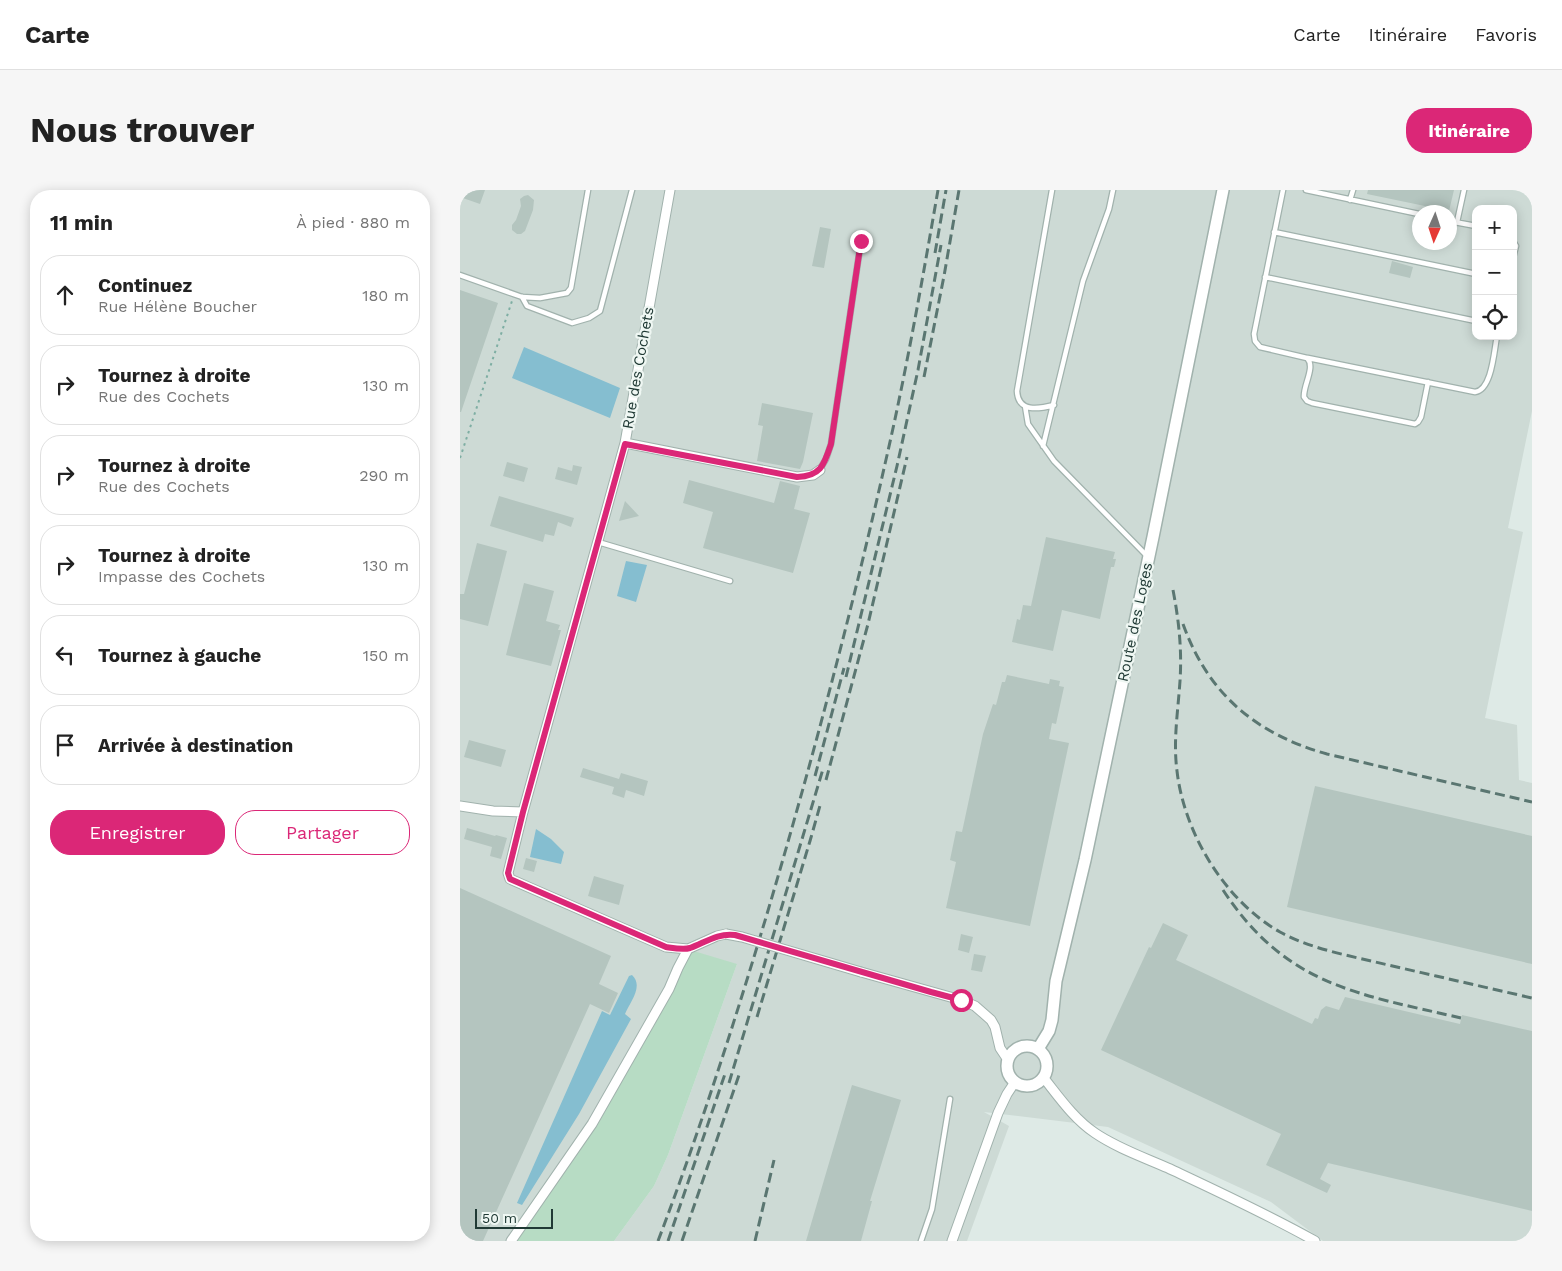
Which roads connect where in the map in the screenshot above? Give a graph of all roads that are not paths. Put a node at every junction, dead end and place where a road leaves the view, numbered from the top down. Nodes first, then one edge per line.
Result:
1 (588, 190) edge
2 (632, 190) edge
3 (670, 190) edge
4 (1052, 190) edge
5 (1113, 190) edge
6 (1223, 190) edge
7 (1283, 190) edge
8 (1306, 190) edge
9 (1352, 190) edge
10 (1464, 190) edge
11 (1350, 200) junction
12 (1412, 212) edge
13 (1457, 222) joint
14 (1472, 225) edge
15 (1274, 232) junction
16 (861, 241) dead end
17 (1472, 273) edge
18 (460, 275) edge
19 (1265, 277) junction
20 (522, 297) junction
21 (1472, 320) edge
22 (1496, 340) edge
23 (1306, 358) junction
24 (1428, 382) junction
25 (1054, 405) junction
26 (1025, 406) junction
27 (625, 444) junction
28 (1043, 446) junction
29 (820, 470) joint
30 (598, 542) junction
31 (1148, 558) junction
32 (730, 581) dead end
33 (460, 806) edge
34 (523, 812) junction
35 (688, 949) junction
36 (1038, 1049) junction
37 (1008, 1060) junction
38 (1043, 1077) junction
39 (1015, 1082) junction
40 (950, 1100) dead end
41 (511, 1241) edge
42 (921, 1241) edge
43 (952, 1241) edge
44 (1315, 1241) edge

1 - 20 lane
2 - 20 lane
3 - 27 street, Rue des Cochets
4 - 26 lane
5 - 25 lane
6 - 31 street, Route des Loges
7 - 15 lane
8 - 11 lane
9 - 11 lane
10 - 13 lane
11 - 12 lane
13 - 14 lane
15 - 17 lane
15 - 19 lane
16 - 29 lane
18 - 20 lane
19 - 21 lane
19 - 23 lane
22 - 24 lane
23 - 24 lane
23 - 24 lane
25 - 26 lane
25 - 28 lane
26 - 28 lane
27 - 29 street
27 - 30 street, Rue des Cochets
28 - 31 lane
30 - 32 lane
30 - 34 street, Rue des Cochets
31 - 36 street, Route des Loges
33 - 34 street
34 - 35 street, Rue des Cochets
35 - 37 street, bridge
35 - 41 street
36 - 37 street
36 - 38 street
37 - 39 street
38 - 39 street
38 - 44 street
39 - 43 street
40 - 42 lane

